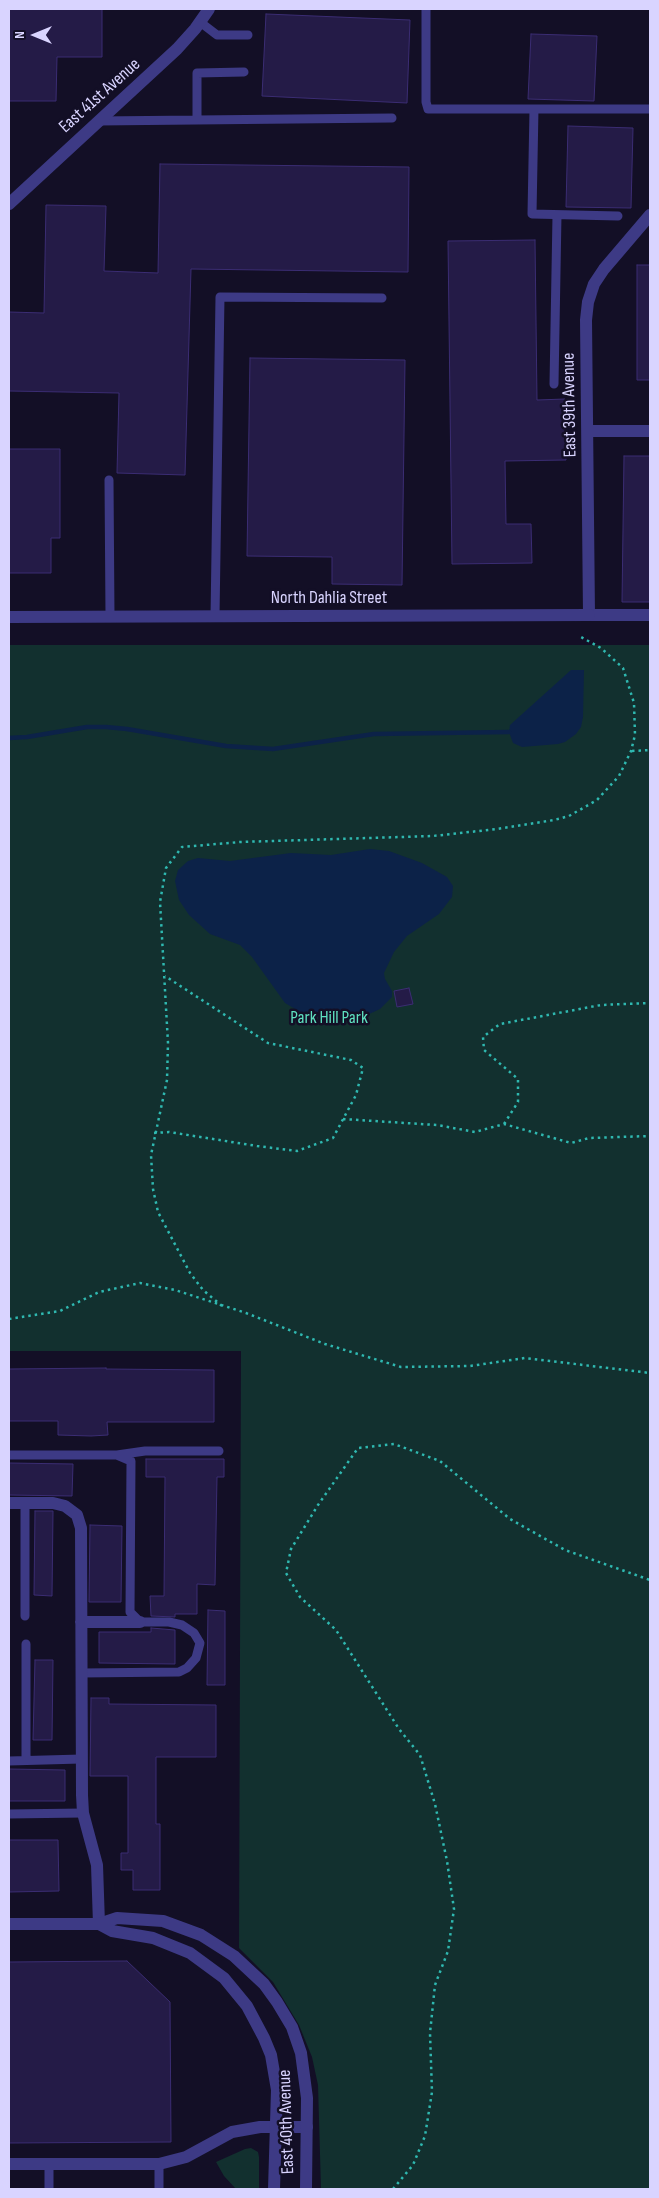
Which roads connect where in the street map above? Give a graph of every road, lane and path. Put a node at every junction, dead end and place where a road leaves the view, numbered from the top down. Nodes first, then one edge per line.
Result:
1 (209, 9) edge
2 (426, 9) edge
3 (200, 22) junction
4 (248, 35) dead end
5 (244, 72) dead end
6 (534, 110) junction
7 (650, 110) edge
8 (392, 118) dead end
9 (197, 120) junction
10 (98, 121) junction
11 (9, 204) edge
12 (557, 215) junction
13 (650, 215) edge
14 (618, 216) dead end
15 (382, 298) dead end
16 (554, 384) dead end
17 (588, 431) junction
18 (650, 431) edge
19 (109, 480) dead end
20 (589, 615) junction
21 (650, 615) edge
22 (110, 616) junction
23 (216, 616) junction
24 (9, 617) edge
25 (581, 637) dead end
26 (650, 750) edge
27 (631, 751) junction
28 (165, 976) junction
29 (650, 1003) edge
30 (343, 1119) junction
31 (504, 1124) junction
32 (154, 1133) junction
33 (650, 1136) edge
34 (222, 1306) junction
35 (9, 1319) edge
36 (650, 1374) edge
37 (219, 1451) dead end
38 (9, 1455) edge
39 (117, 1455) junction
40 (9, 1503) edge
41 (25, 1503) junction
42 (650, 1580) edge
43 (25, 1616) dead end
44 (81, 1622) junction
45 (140, 1622) junction
46 (26, 1644) dead end
47 (81, 1673) junction
48 (81, 1759) junction
49 (26, 1760) junction
50 (9, 1761) edge
51 (9, 1814) edge
52 (83, 1814) junction
53 (9, 1924) edge
54 (99, 1924) junction
55 (275, 2127) junction
56 (307, 2127) junction
57 (9, 2164) edge
58 (49, 2164) junction
59 (159, 2164) junction
60 (49, 2189) edge
61 (160, 2189) edge
62 (274, 2189) edge
63 (306, 2189) edge
64 (393, 2189) edge

1 - 3 street, East 41st Avenue
2 - 6 lane
3 - 4 lane
3 - 10 street, East 41st Avenue
5 - 9 lane
6 - 7 lane
6 - 12 lane
8 - 9 lane
9 - 10 lane
10 - 11 street, East 41st Avenue
12 - 14 lane
12 - 16 lane
13 - 17 street, East 39th Avenue
15 - 23 lane
17 - 18 street
17 - 20 street, East 39th Avenue
19 - 22 lane
20 - 21 street, North Dahlia Street
20 - 23 street, North Dahlia Street
22 - 23 street, North Dahlia Street
22 - 24 street, North Dahlia Street
25 - 27 path
26 - 27 path
27 - 28 path
28 - 30 path
28 - 32 path
29 - 31 path
30 - 31 path
30 - 32 path
31 - 33 path
32 - 34 path
34 - 35 path
34 - 36 path
37 - 39 lane
38 - 39 lane
39 - 45 lane
40 - 41 street
41 - 43 lane
41 - 44 street
42 - 64 path
44 - 45 street
44 - 47 street
45 - 47 lane
46 - 49 lane
47 - 48 street
48 - 49 lane
48 - 52 street
49 - 50 lane
51 - 52 lane
52 - 54 street
53 - 54 street
54 - 55 street, East 40th Avenue
54 - 56 street, East 40th Avenue
55 - 56 street
55 - 59 street
55 - 62 street, East 40th Avenue
56 - 63 street, East 40th Avenue
57 - 58 street
58 - 59 street
58 - 60 lane
59 - 61 lane

